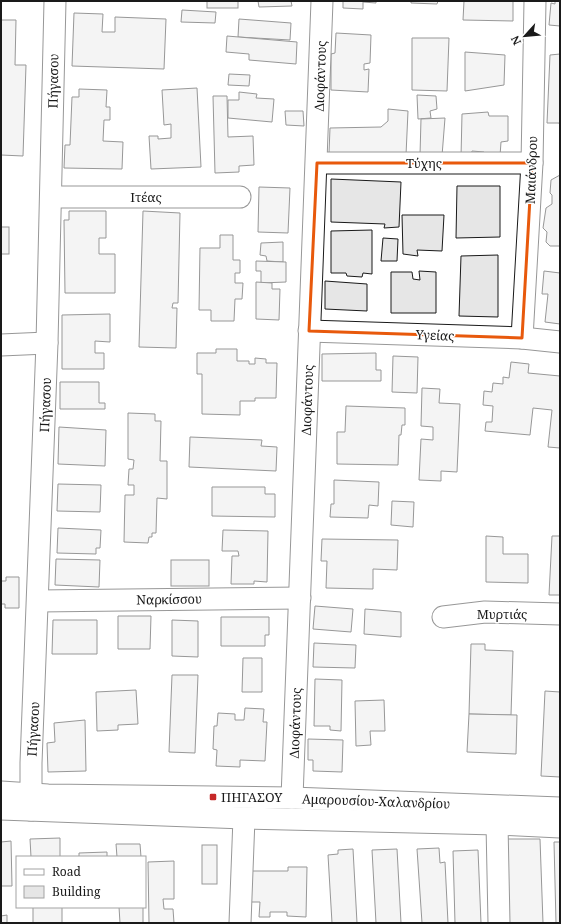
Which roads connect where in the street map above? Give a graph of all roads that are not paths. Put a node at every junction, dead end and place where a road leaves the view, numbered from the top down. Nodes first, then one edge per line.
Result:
1 (55, 1) edge
2 (322, 1) edge
3 (535, 1) edge
4 (532, 162) junction
5 (317, 163) junction
6 (51, 197) junction
7 (240, 197) dead end
8 (309, 331) junction
9 (522, 338) junction
10 (560, 342) edge
11 (47, 343) junction
12 (1, 344) edge
13 (300, 598) junction
14 (38, 601) junction
15 (560, 614) edge
16 (443, 617) dead end
17 (1, 792) edge
18 (292, 798) junction
19 (31, 801) junction
20 (560, 808) edge
21 (1, 809) edge
22 (244, 818) junction
23 (497, 824) junction
24 (560, 827) edge
25 (240, 923) edge
26 (499, 923) edge

1 - 6 street, Πήγασου
2 - 5 street, Διοφάντους
3 - 4 street, Μαιάνδρου
4 - 5 street, Τύχης
4 - 9 street, Μαιάνδρου
5 - 8 street, Διοφάντους
6 - 7 street, Ιτέας
6 - 11 street, Πήγασου
8 - 9 street, Υγείας
8 - 13 street, Διοφάντους
9 - 10 street, Υγείας
11 - 12 street
11 - 14 street, Πήγασου
13 - 14 street, Ναρκίσσου
13 - 18 street, Διοφάντους
14 - 19 street, Πήγασου
15 - 16 street, Μυρτιάς
17 - 19 street, Αμαρουσίου-Χαλανδρίου
18 - 19 street, Αμαρουσίου-Χαλανδρίου
18 - 20 street, Αμαρουσίου-Χαλανδρίου
19 - 21 street, Αμαρουσίου-Χαλανδρίου
19 - 22 street, Αμαρουσίου-Χαλανδρίου
22 - 23 street, Αμαρουσίου-Χαλανδρίου
22 - 25 street
23 - 24 street, Αμαρουσίου-Χαλανδρίου
23 - 26 street

